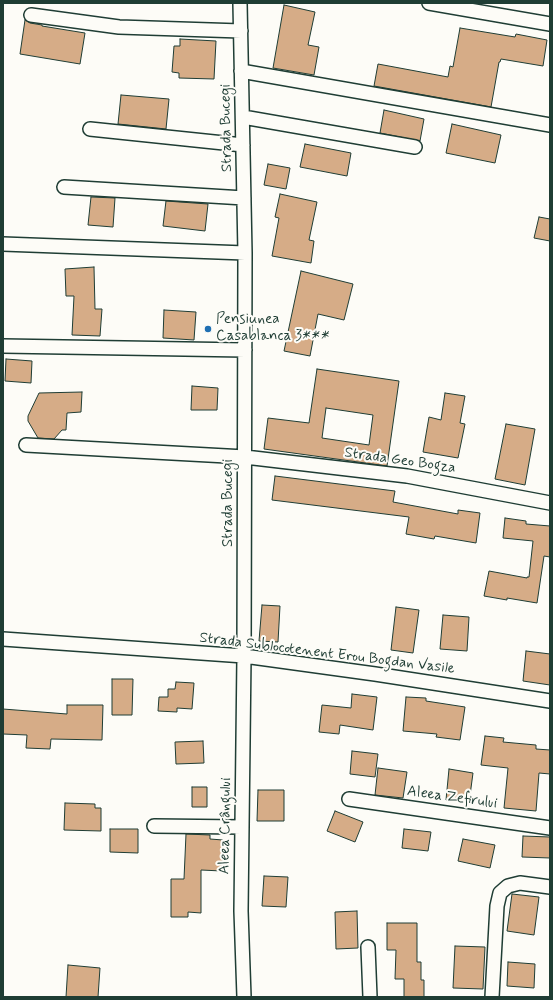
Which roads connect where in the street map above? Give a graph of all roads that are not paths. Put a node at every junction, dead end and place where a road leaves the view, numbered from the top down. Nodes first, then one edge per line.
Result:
1 (240, 3) edge
2 (429, 3) edge
3 (31, 15) dead end
4 (550, 24) edge
5 (241, 31) junction
6 (241, 71) junction
7 (243, 117) junction
8 (550, 125) edge
9 (90, 129) dead end
10 (244, 145) junction
11 (415, 147) dead end
12 (64, 187) dead end
13 (244, 198) junction
14 (3, 244) edge
15 (245, 253) junction
16 (3, 346) edge
17 (245, 350) junction
18 (26, 446) dead end
19 (245, 457) junction
20 (550, 504) edge
21 (3, 639) edge
22 (244, 656) junction
23 (550, 701) edge
24 (349, 799) dead end
25 (154, 826) dead end
26 (242, 827) junction
27 (550, 828) edge
28 (550, 887) edge
29 (368, 947) dead end
30 (244, 997) edge
31 (370, 997) edge
32 (492, 997) edge

1 - 5 street, Strada Bucegi
2 - 4 street
3 - 5 street
5 - 6 street, Strada Bucegi
6 - 7 street, Strada Bucegi
6 - 8 street
7 - 10 street, Strada Bucegi
7 - 11 street
9 - 10 street
10 - 13 street, Strada Bucegi
12 - 13 street
13 - 15 street, Strada Bucegi
14 - 15 street
15 - 17 street, Strada Bucegi
16 - 17 street
17 - 19 street, Strada Bucegi
18 - 19 street, Strada Geo Bogza
19 - 20 street, Strada Geo Bogza
19 - 22 street, Strada Bucegi
21 - 22 street, Strada Sublocotenent Erou Bogdan Vasile
22 - 23 street, Strada Sublocotenent Erou Bogdan Vasile
22 - 26 street, Aleea Crângului
24 - 27 street, Aleea Zefirului
25 - 26 street
26 - 30 street, Aleea Crângului
28 - 32 street
29 - 31 street

